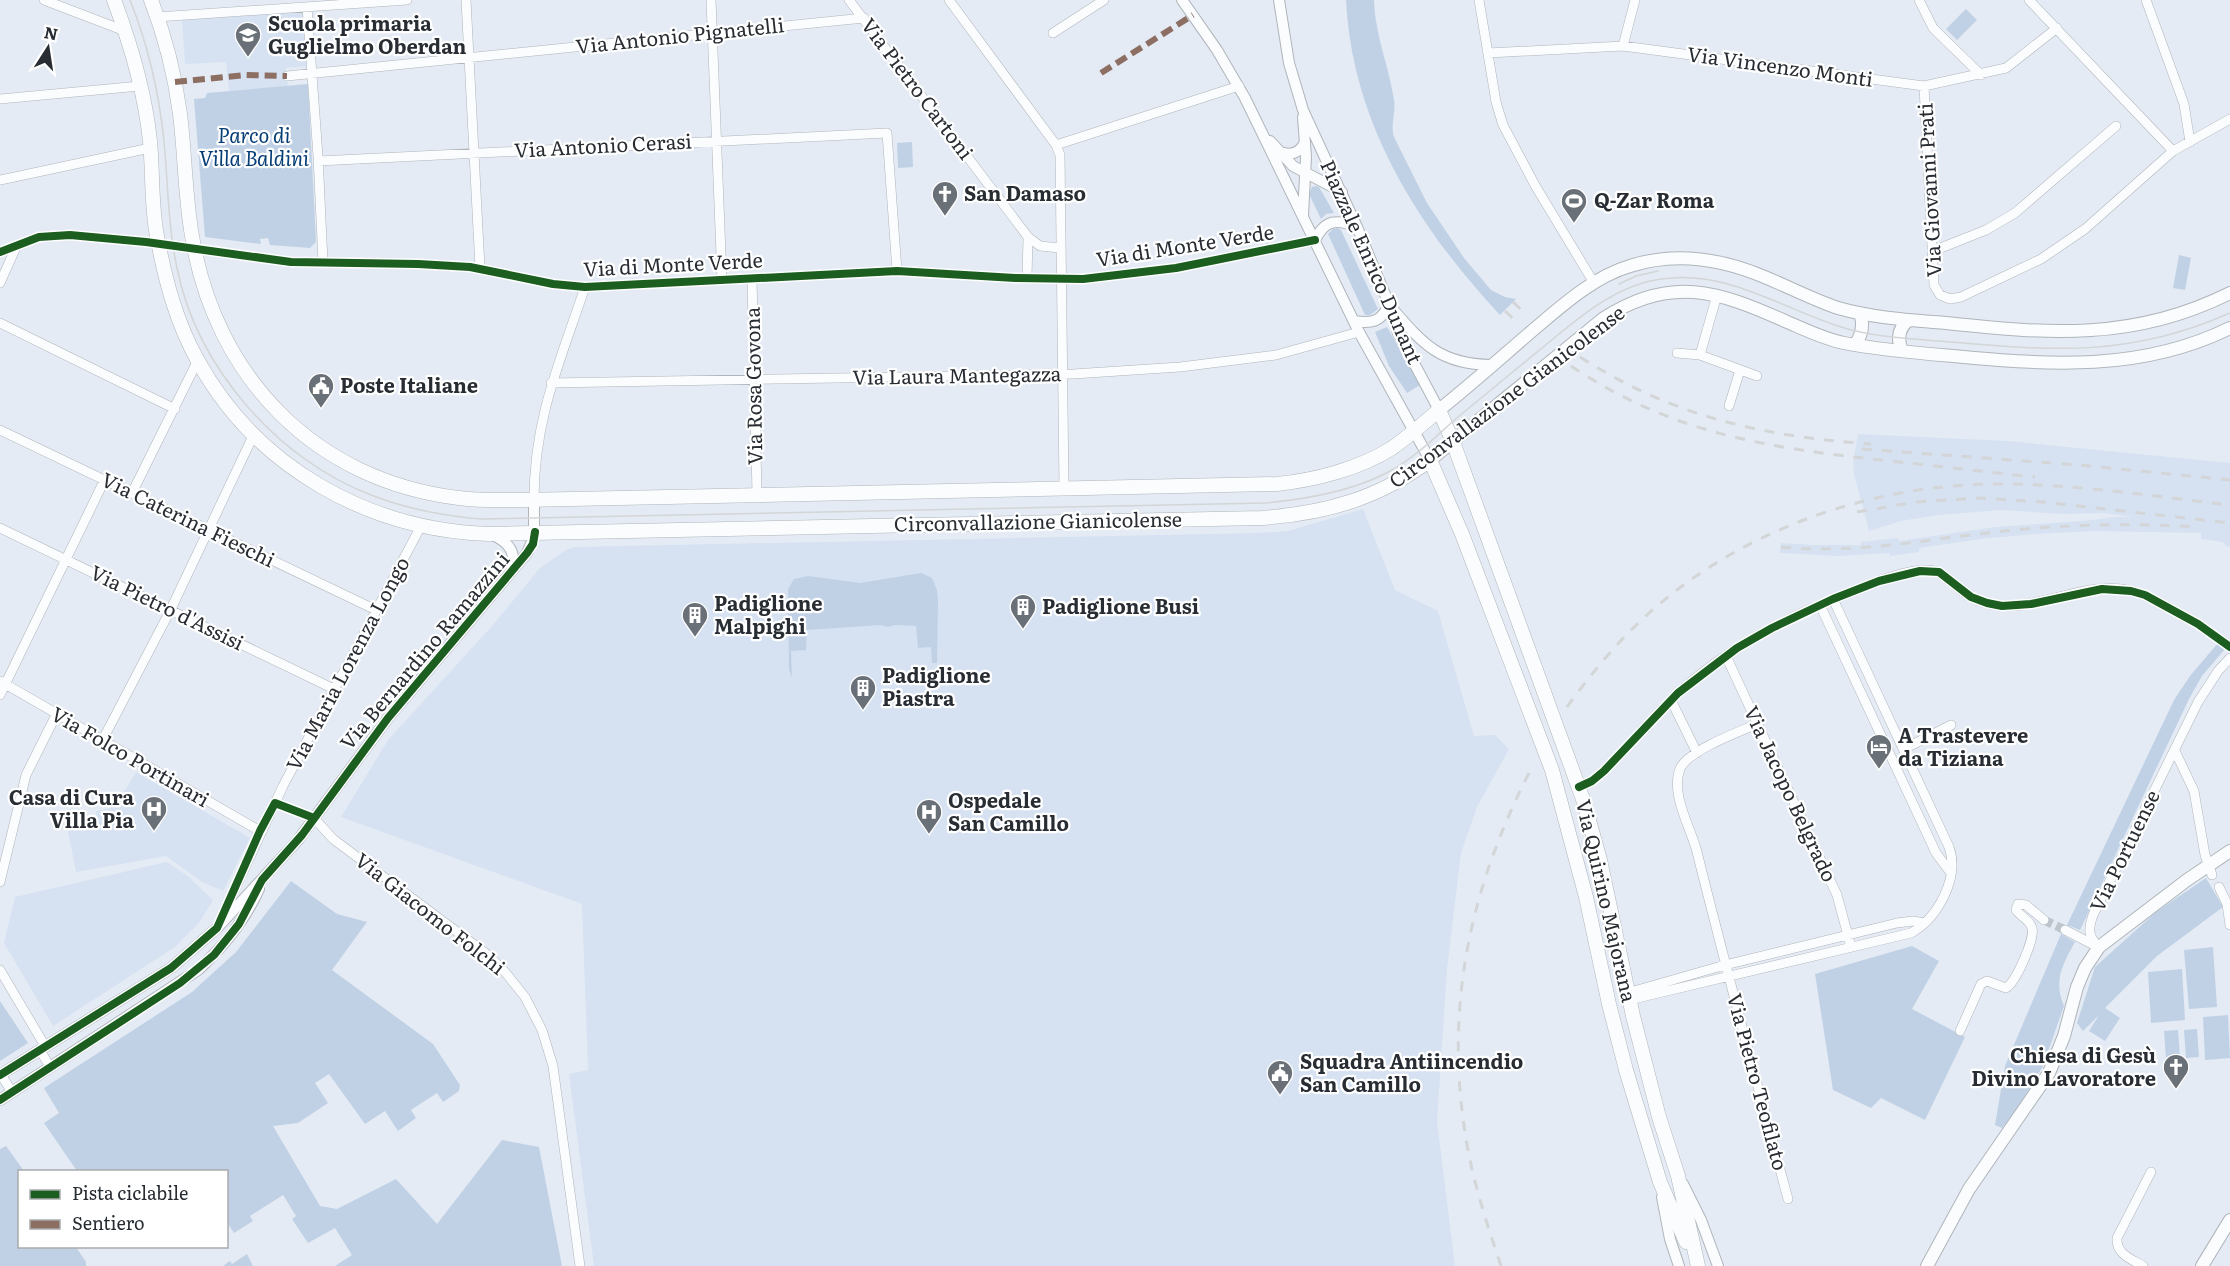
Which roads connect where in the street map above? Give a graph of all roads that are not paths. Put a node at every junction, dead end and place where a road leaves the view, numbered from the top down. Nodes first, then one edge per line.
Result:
1 (44, 0) edge
2 (114, 0) edge
3 (150, 0) edge
4 (407, 0) edge
5 (466, 0) edge
6 (711, 0) edge
7 (849, 0) edge
8 (949, 0) edge
9 (1104, 0) edge
10 (1182, 0) edge
11 (1279, 0) edge
12 (1479, 0) edge
13 (1635, 0) edge
14 (1919, 0) edge
15 (2030, 0) edge
16 (2146, 0) edge
17 (242, 5) edge
18 (307, 7) junction
19 (157, 17) junction
20 (864, 18) junction
21 (2056, 28) junction
22 (125, 31) junction
23 (712, 33) junction
24 (1053, 33) dead end
25 (1623, 46) junction
26 (1488, 52) junction
27 (469, 58) junction
28 (312, 75) junction
29 (1981, 75) junction
30 (287, 76) dead end
31 (140, 86) junction
32 (1239, 86) junction
33 (1924, 86) junction
34 (0, 99) edge
35 (1303, 110) junction
36 (2230, 120) edge
37 (2116, 126) dead end
38 (1264, 134) junction
39 (717, 140) junction
40 (1305, 142) junction
41 (2190, 142) junction
42 (1056, 145) junction
43 (150, 148) junction
44 (2173, 151) junction
45 (1280, 152) junction
46 (474, 153) junction
47 (318, 161) junction
48 (1305, 173) junction
49 (0, 180) edge
50 (1342, 192) junction
51 (1303, 216) junction
52 (1357, 226) junction
53 (1028, 237) junction
54 (1315, 240) junction
55 (158, 243) junction
56 (17, 245) junction
57 (1060, 248) junction
58 (194, 249) junction
59 (1933, 251) junction
60 (0, 252) edge
61 (323, 262) junction
62 (480, 268) junction
63 (897, 271) junction
64 (752, 278) junction
65 (1027, 278) junction
66 (1060, 279) junction
67 (722, 280) junction
68 (0, 283) edge
69 (1594, 283) junction
70 (585, 287) junction
71 (2230, 293) edge
72 (1717, 295) junction
73 (1389, 304) junction
74 (1860, 313) junction
75 (1909, 320) junction
76 (1354, 321) junction
77 (0, 323) edge
78 (2230, 328) edge
79 (1359, 332) junction
80 (1855, 345) junction
81 (1902, 351) junction
82 (1677, 353) dead end
83 (1700, 355) junction
84 (198, 360) junction
85 (1491, 365) junction
86 (1740, 370) junction
87 (1062, 374) junction
88 (1757, 376) dead end
89 (755, 379) junction
90 (551, 383) junction
91 (1729, 406) dead end
92 (175, 409) junction
93 (1439, 410) junction
94 (0, 430) edge
95 (1413, 431) junction
96 (254, 434) junction
97 (1453, 442) junction
98 (1430, 460) junction
99 (105, 480) junction
100 (1064, 488) junction
101 (132, 493) junction
102 (757, 494) junction
103 (534, 500) junction
104 (421, 526) junction
105 (0, 528) edge
106 (208, 530) junction
107 (535, 532) junction
108 (489, 534) junction
109 (67, 560) junction
110 (508, 577) junction
111 (1833, 599) junction
112 (1820, 605) junction
113 (376, 610) junction
114 (170, 611) junction
115 (2189, 619) tunnel mouth
116 (2221, 640) tunnel mouth
117 (2230, 647) edge
118 (1726, 656) junction
119 (2230, 658) edge
120 (3, 683) edge
121 (334, 688) junction
122 (0, 695) edge
123 (1671, 700) junction
124 (56, 715) junction
125 (1757, 724) junction
126 (1951, 725) dead end
127 (102, 741) junction
128 (1904, 749) junction
129 (2175, 751) junction
130 (1697, 753) junction
131 (1908, 758) junction
132 (1894, 765) junction
133 (1552, 770) junction
134 (1580, 787) junction
135 (275, 803) junction
136 (314, 818) junction
137 (260, 831) junction
138 (2230, 851) edge
139 (1575, 853) junction
140 (1601, 866) junction
141 (2210, 870) junction
142 (1951, 873) junction
143 (262, 880) junction
144 (0, 882) edge
145 (2219, 887) dead end
146 (2044, 920) tunnel mouth
147 (1924, 923) junction
148 (2230, 925) edge
149 (217, 928) junction
150 (2065, 930) tunnel mouth
151 (1848, 935) junction
152 (2099, 947) junction
153 (1851, 948) junction
154 (1725, 965) junction
155 (0, 970) edge
156 (1729, 978) junction
157 (1628, 997) junction
158 (1609, 1004) junction
159 (1960, 1031) dead end
160 (42, 1048) junction
161 (50, 1067) junction
162 (0, 1075) edge
163 (12, 1092) junction
164 (0, 1100) edge
165 (2151, 1172) dead end
166 (1678, 1176) junction
167 (1660, 1182) junction
168 (1788, 1199) dead end
169 (2230, 1220) edge
170 (580, 1266) edge
171 (1678, 1266) edge
172 (1697, 1266) edge
173 (1718, 1266) edge
174 (1927, 1266) edge
175 (2143, 1266) edge
176 (2202, 1266) edge

1 - 22 street
2 - 22 main road, Circonvallazione Gianicolense
3 - 19 main road, Circonvallazione Gianicolense
4 - 18 street
5 - 27 street
6 - 23 street
7 - 20 street, Via Pietro Cartoni
8 - 42 street
9 - 24 street
10 - 32 street
11 - 35 street
12 - 26 street
13 - 25 street
14 - 29 street
15 - 21 street
16 - 41 street
17 - 18 street
17 - 19 street
18 - 28 street
19 - 58 main road, Circonvallazione Gianicolense
20 - 23 street, Via Antonio Pignatelli
20 - 53 street, Via Pietro Cartoni
21 - 29 street, Via Vincenzo Monti
21 - 44 street
22 - 31 main road, Circonvallazione Gianicolense
23 - 27 street, Via Antonio Pignatelli
23 - 39 street
25 - 26 street, Via Vincenzo Monti
25 - 33 street, Via Vincenzo Monti
26 - 69 street
27 - 28 street, Via Antonio Pignatelli
27 - 46 street
28 - 30 street
28 - 47 street
29 - 33 street, Via Vincenzo Monti
31 - 34 street
31 - 43 main road, Circonvallazione Gianicolense
32 - 38 street
32 - 42 street
33 - 59 street, Via Giovanni Prati
35 - 40 street, Piazzale Enrico Dunant
35 - 50 street, Piazzale Enrico Dunant
36 - 41 street
37 - 59 street
38 - 45 street
38 - 51 street, Piazzale Enrico Dunant
39 - 46 street, Via Antonio Cerasi
39 - 63 street, Via Antonio Cerasi
39 - 67 street
40 - 45 street
40 - 48 street, Piazzale Enrico Dunant
41 - 44 street
42 - 57 street
43 - 49 street
43 - 55 main road, Circonvallazione Gianicolense
44 - 59 street, Via Giovanni Prati
45 - 48 street
46 - 47 street, Via Antonio Cerasi
46 - 62 street
47 - 61 street
48 - 50 street
48 - 51 street, Piazzale Enrico Dunant
50 - 52 street, Piazzale Enrico Dunant
51 - 54 street, Piazzale Enrico Dunant
52 - 54 street
52 - 73 street, Piazzale Enrico Dunant
53 - 57 street
53 - 65 street
54 - 66 street, Via di Monte Verde
54 - 76 street, Piazzale Enrico Dunant
55 - 56 street, Via di Monte Verde
55 - 58 street, Via di Monte Verde
55 - 84 main road, Circonvallazione Gianicolense
56 - 60 street, Via di Monte Verde
56 - 68 street
57 - 66 street
58 - 61 street, Via di Monte Verde
58 - 103 main road, Circonvallazione Gianicolense
61 - 62 street, Via di Monte Verde
62 - 70 street, Via di Monte Verde
63 - 64 street, Via di Monte Verde
63 - 65 street, Via di Monte Verde
64 - 67 street, Via di Monte Verde
64 - 89 street, Via Rosa Govona
65 - 66 street, Via di Monte Verde
66 - 87 street
67 - 70 street, Via di Monte Verde
69 - 74 main road, Circonvallazione Gianicolense
69 - 85 main road, Circonvallazione Gianicolense
70 - 90 street
71 - 75 main road, Circonvallazione Gianicolense
72 - 80 main road, Circonvallazione Gianicolense
72 - 83 street
72 - 97 main road, Circonvallazione Gianicolense
73 - 76 street
73 - 85 street
73 - 93 street, Piazzale Enrico Dunant
74 - 75 main road, Circonvallazione Gianicolense
74 - 80 main road
75 - 81 main road
76 - 79 street, Piazzale Enrico Dunant
77 - 92 street
78 - 81 main road, Circonvallazione Gianicolense
79 - 87 street, Via Laura Mantegazza
79 - 95 street, Piazzale Enrico Dunant
80 - 81 main road, Circonvallazione Gianicolense
82 - 83 street
83 - 86 street
84 - 92 street
84 - 96 main road, Circonvallazione Gianicolense
85 - 93 main road, Circonvallazione Gianicolense
86 - 88 street
86 - 91 street
87 - 89 street, Via Laura Mantegazza
87 - 100 street
89 - 90 street, Via Laura Mantegazza
89 - 102 street, Via Rosa Govona
90 - 103 street
92 - 101 street
93 - 95 main road, Circonvallazione Gianicolense
93 - 97 main road, Piazzale Enrico Dunant
94 - 99 street, Via Caterina Fieschi
95 - 98 street, Piazzale Enrico Dunant
95 - 100 main road, Circonvallazione Gianicolense
96 - 104 main road, Circonvallazione Gianicolense
96 - 106 street
97 - 98 main road, Circonvallazione Gianicolense
97 - 134 main road, Via Quirino Majorana
98 - 107 main road, Circonvallazione Gianicolense
98 - 133 main road, Via Quirino Majorana
99 - 101 street, Via Caterina Fieschi
99 - 109 street
100 - 102 main road, Circonvallazione Gianicolense
101 - 106 street, Via Caterina Fieschi
102 - 103 main road, Circonvallazione Gianicolense
103 - 107 street
104 - 108 main road, Circonvallazione Gianicolense
104 - 113 street, Via Maria Lorenza Longo
105 - 109 street, Via Pietro d'Assisi
106 - 113 street, Via Caterina Fieschi
106 - 114 street
107 - 108 main road, Circonvallazione Gianicolense
107 - 110 street, Via Bernardino Ramazzini
108 - 110 street, Via Bernardino Ramazzini
109 - 114 street, Via Pietro d'Assisi
109 - 120 street
110 - 136 street, Via Bernardino Ramazzini
111 - 112 street
111 - 115 street
111 - 128 street
112 - 118 street
112 - 132 street
113 - 121 street, Via Maria Lorenza Longo
114 - 121 street, Via Pietro d'Assisi
114 - 127 street
116 - 117 street
118 - 123 street
118 - 125 street, Via Jacopo Belgrado
119 - 129 street, Via Portuense
120 - 122 street
120 - 124 street, Via Folco Portinari
121 - 135 street, Via Maria Lorenza Longo
123 - 130 street
123 - 134 street
124 - 127 street, Via Folco Portinari
124 - 144 street
125 - 130 street
125 - 151 street, Via Jacopo Belgrado
126 - 128 street
127 - 137 street, Via Folco Portinari
128 - 131 street
129 - 141 street
129 - 152 street, Via Portuense
130 - 154 street, Via Pietro Teofilato
131 - 132 street
131 - 142 street
132 - 142 street
133 - 134 main road
133 - 139 main road, Via Quirino Majorana
134 - 140 main road, Via Quirino Majorana
135 - 136 street
135 - 137 street, Via Bernardino Ramazzini
136 - 143 street, Via Bernardino Ramazzini
136 - 170 street, Via Giacomo Folchi
137 - 149 street, Via Bernardino Ramazzini
138 - 141 main road
139 - 140 main road
139 - 158 main road, Via Quirino Majorana
140 - 157 main road, Via Quirino Majorana
141 - 152 main road
142 - 147 street
143 - 149 street, Via Bernardino Ramazzini
143 - 161 street, Via Bernardino Ramazzini
145 - 148 street
146 - 159 street
147 - 151 street
147 - 153 street
149 - 160 street, Via Bernardino Ramazzini
150 - 152 street
151 - 153 street, Via Jacopo Belgrado
151 - 154 street
152 - 174 main road
153 - 156 street
154 - 156 street, Via Pietro Teofilato
154 - 157 street
155 - 160 street
156 - 157 street
156 - 168 street, Via Pietro Teofilato
157 - 158 main road
157 - 166 main road, Via Quirino Majorana
158 - 167 main road, Via Quirino Majorana
160 - 161 street
160 - 162 street, Via Bernardino Ramazzini
161 - 163 street, Via Bernardino Ramazzini
162 - 163 street, Via Bernardino Ramazzini
163 - 164 street, Via Bernardino Ramazzini
165 - 175 street
166 - 172 main road, Via Quirino Majorana
166 - 173 street
167 - 171 street, Via Quirino Majorana
167 - 172 main road, Via Quirino Majorana
169 - 176 main road

